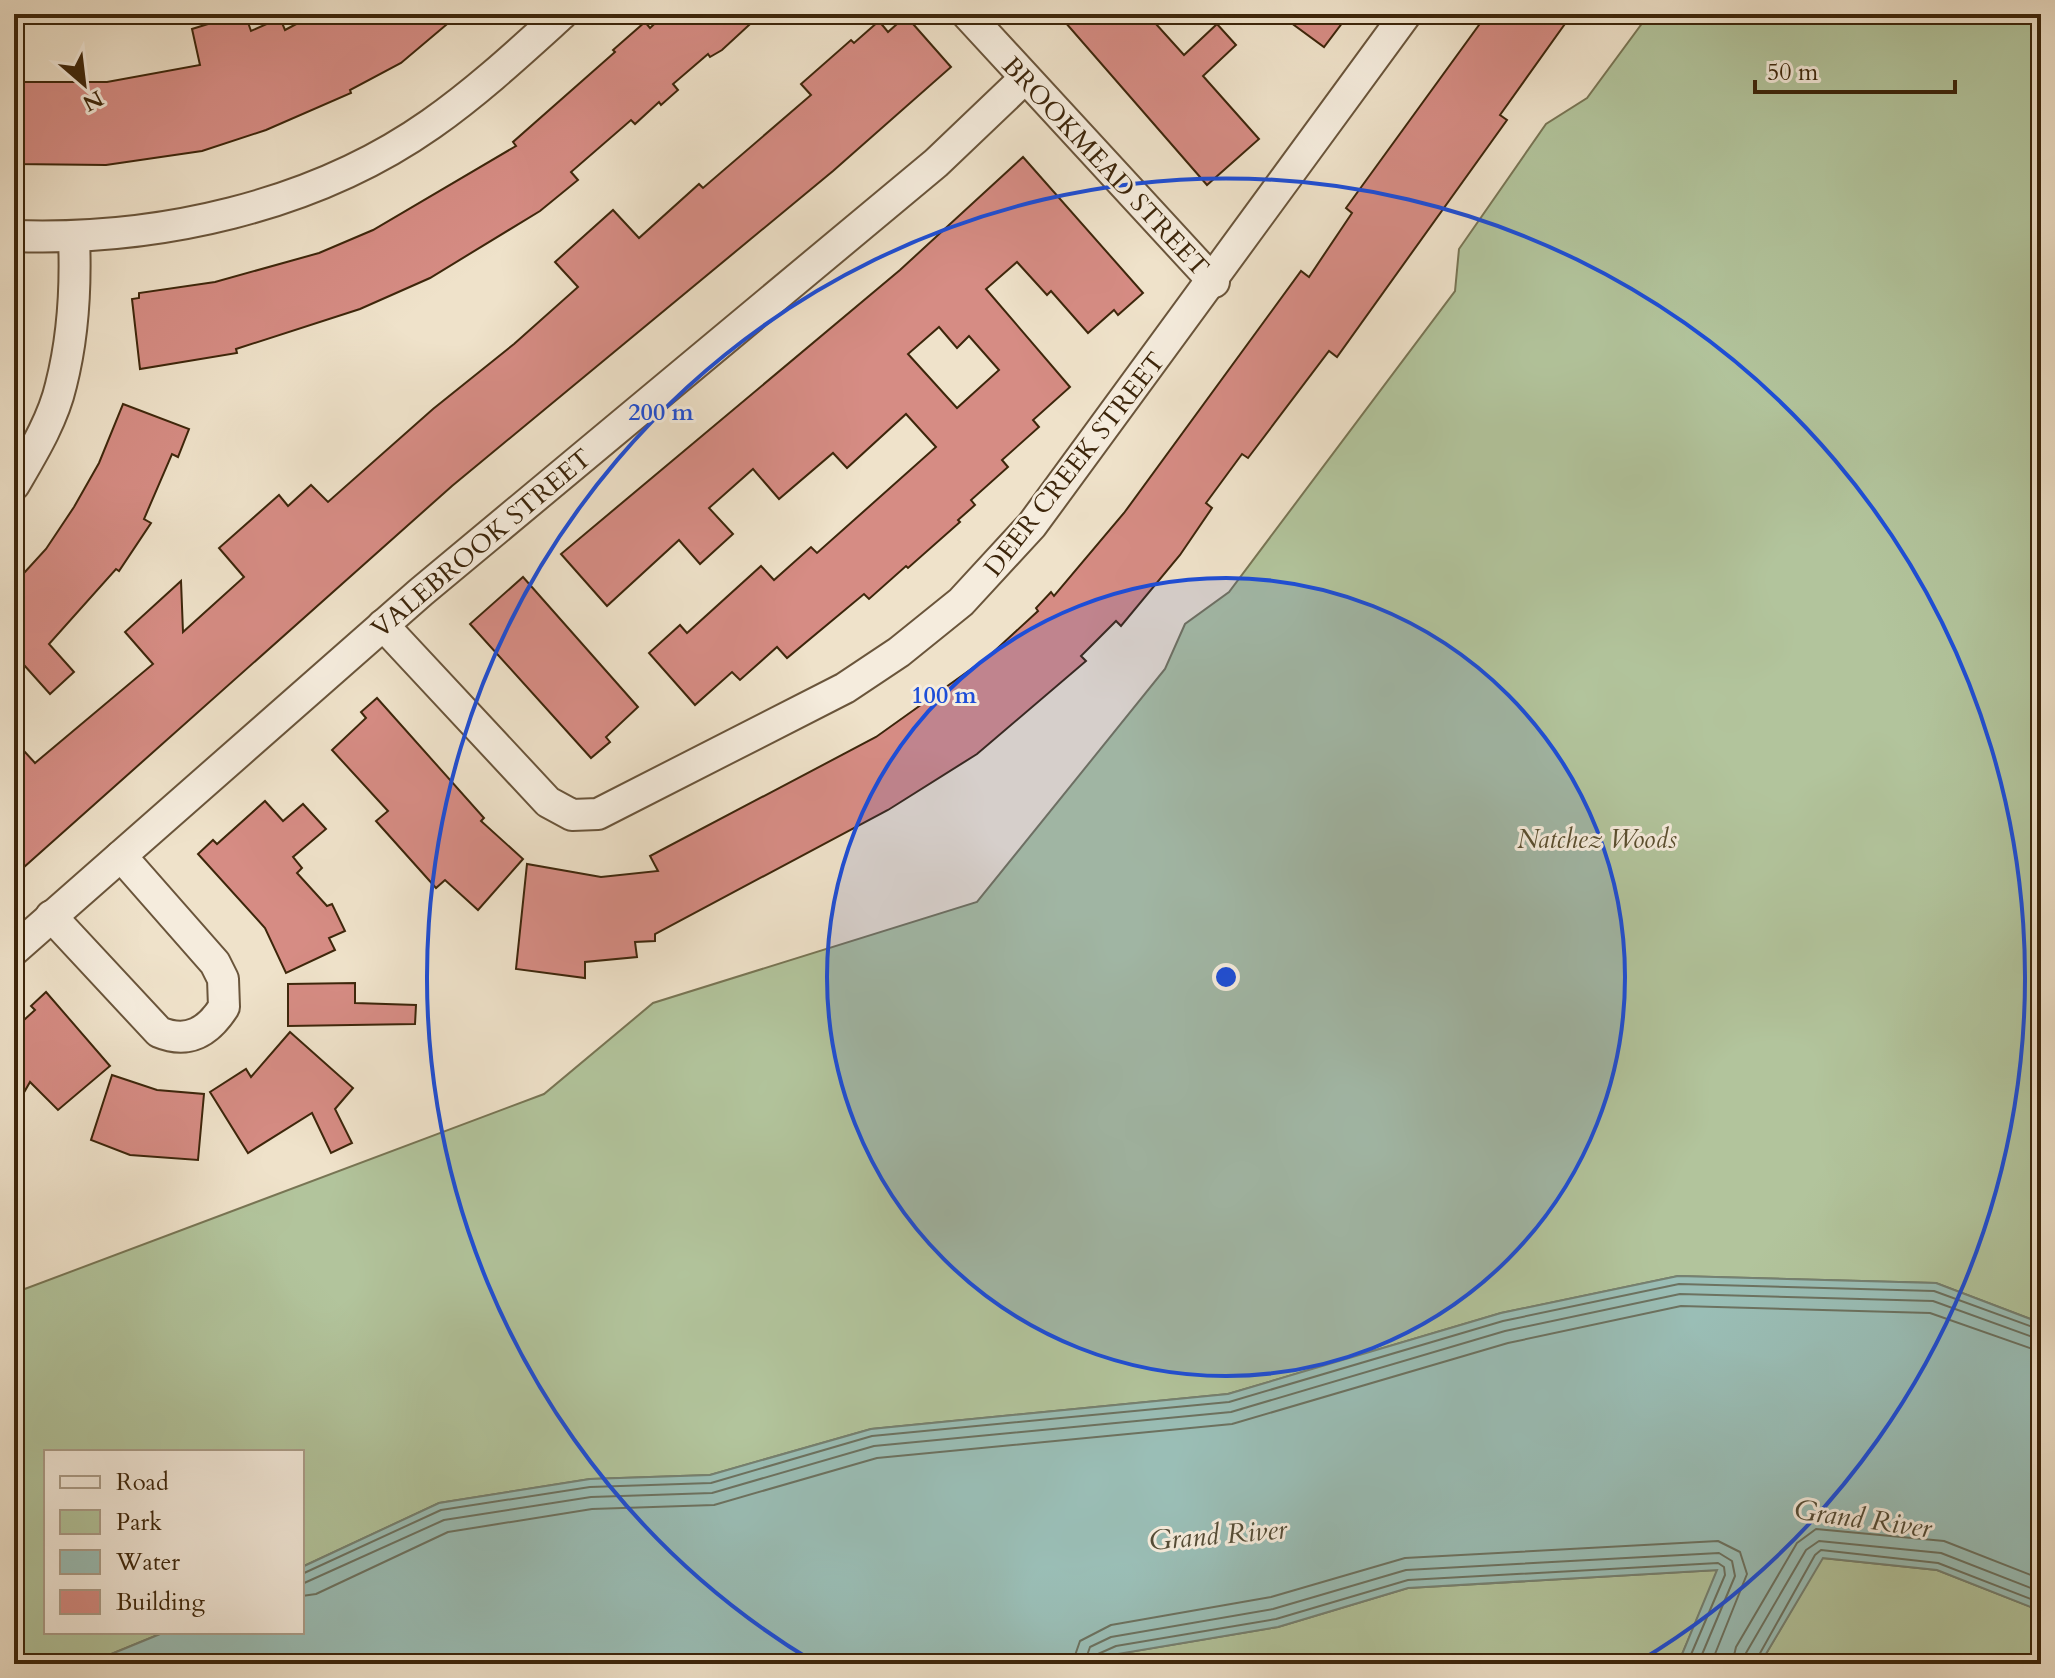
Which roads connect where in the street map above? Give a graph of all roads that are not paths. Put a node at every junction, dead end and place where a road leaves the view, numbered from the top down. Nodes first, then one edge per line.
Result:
1 (562, 14) edge
2 (967, 14) edge
3 (1406, 14) edge
4 (1024, 79) junction
5 (14, 236) edge
6 (74, 238) junction
7 (1214, 282) junction
8 (14, 485) edge
9 (383, 625) junction
10 (121, 856) junction
11 (51, 916) junction
12 (14, 950) edge

1 - 6 street
2 - 4 street, BROOKMEAD STREET
3 - 7 street, DEER CREEK STREET
4 - 7 street, BROOKMEAD STREET
4 - 9 street, VALEBROOK STREET
5 - 6 street
6 - 8 street
7 - 9 street, DEER CREEK STREET
9 - 10 street, VALEBROOK STREET
10 - 11 street, VALEBROOK STREET
10 - 11 street
11 - 12 street, VALEBROOK STREET

